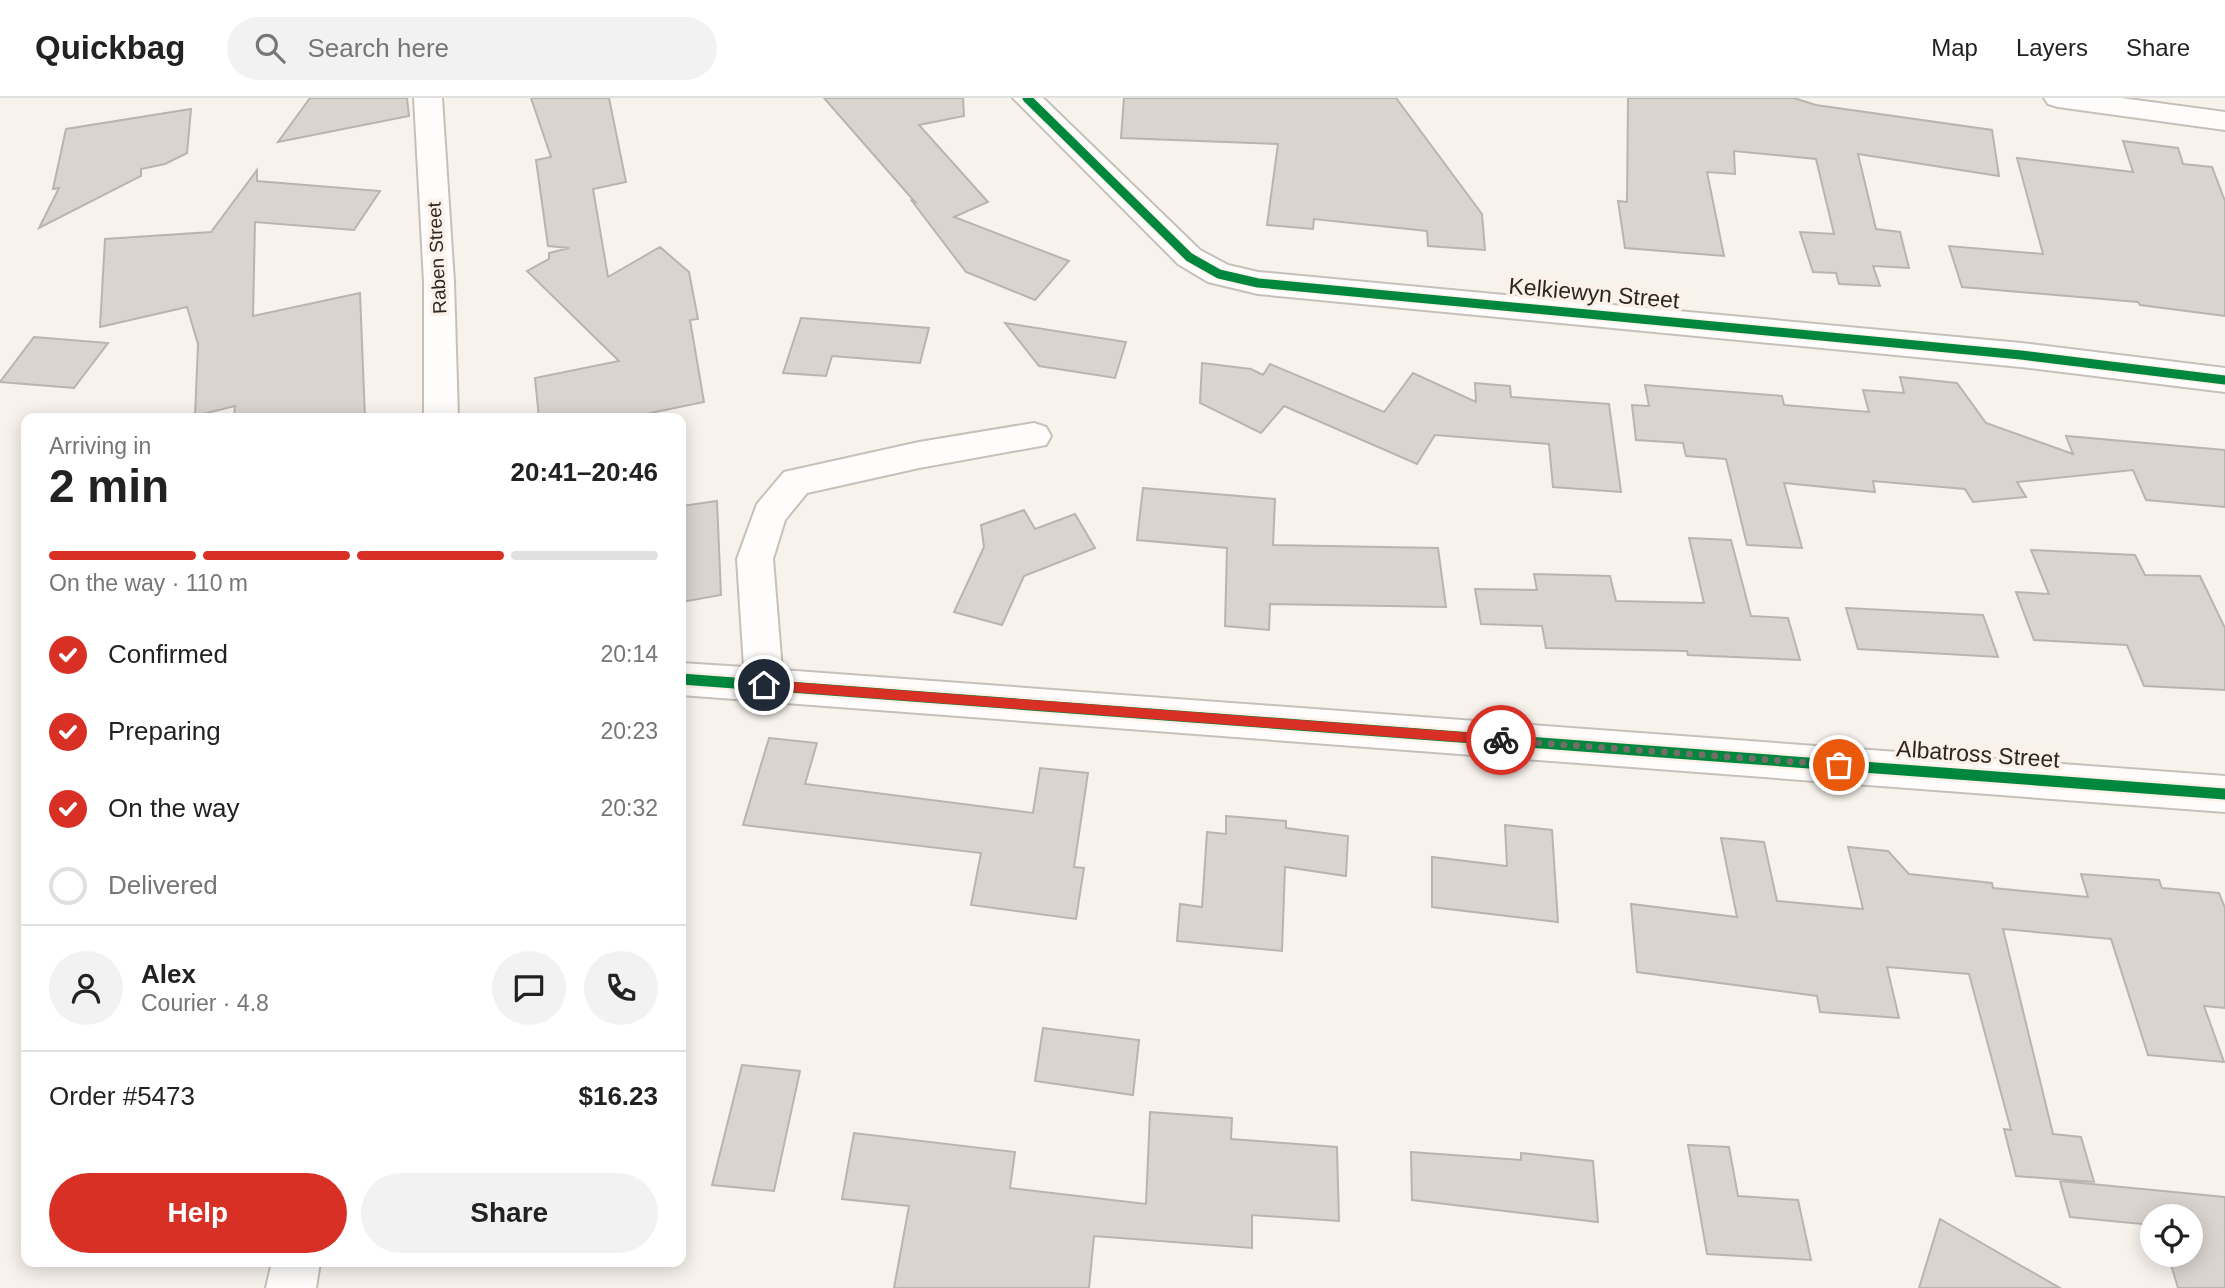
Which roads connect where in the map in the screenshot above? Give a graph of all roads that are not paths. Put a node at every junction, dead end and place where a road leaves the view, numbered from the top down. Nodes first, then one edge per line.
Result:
1 (428, 98) edge
2 (1027, 98) edge
3 (2058, 98) edge
4 (2225, 121) edge
5 (2225, 380) edge
6 (441, 413) edge
7 (1034, 436) dead end
8 (686, 678) edge
9 (764, 685) junction
10 (2225, 794) edge
11 (295, 1267) edge
12 (291, 1288) edge

1 - 6 street, Raben Street
2 - 5 street, Kelkiewyn Street
3 - 4 street
7 - 9 street
8 - 9 street, Albatross Street
9 - 10 street, Albatross Street
11 - 12 street

